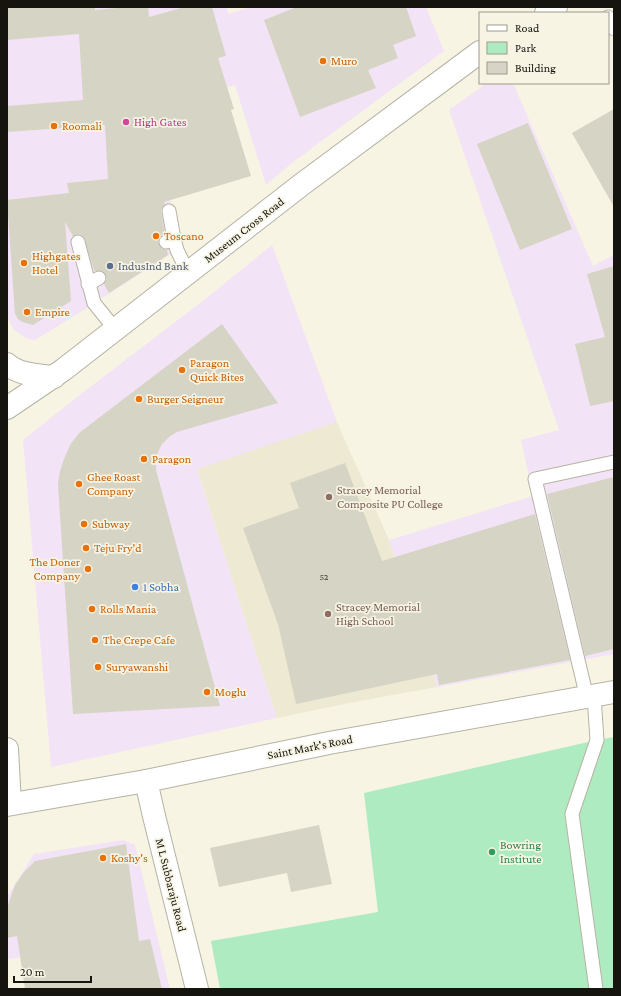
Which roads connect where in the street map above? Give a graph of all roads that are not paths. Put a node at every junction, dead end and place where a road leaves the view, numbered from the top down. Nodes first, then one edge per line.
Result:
1 (609, 19) edge
2 (614, 29) edge
3 (479, 53) edge
4 (169, 211) dead end
5 (78, 242) dead end
6 (188, 273) junction
7 (115, 329) junction
8 (7, 364) edge
9 (54, 377) junction
10 (7, 408) edge
11 (614, 462) edge
12 (598, 695) edge
13 (7, 749) edge
14 (146, 781) junction
15 (8, 809) edge
16 (197, 989) edge
17 (596, 989) edge

1 - 2 lane
3 - 6 street, Museum Cross Road
4 - 6 lane
5 - 7 lane
6 - 7 street, Museum Cross Road
7 - 9 street, Museum Cross Road
8 - 9 street
9 - 10 street, Museum Cross Road
11 - 12 lane
12 - 14 street, Saint Mark's Road
12 - 17 lane
13 - 15 street
14 - 15 street, Saint Mark's Road
14 - 16 street, M L Subbaraju Road

